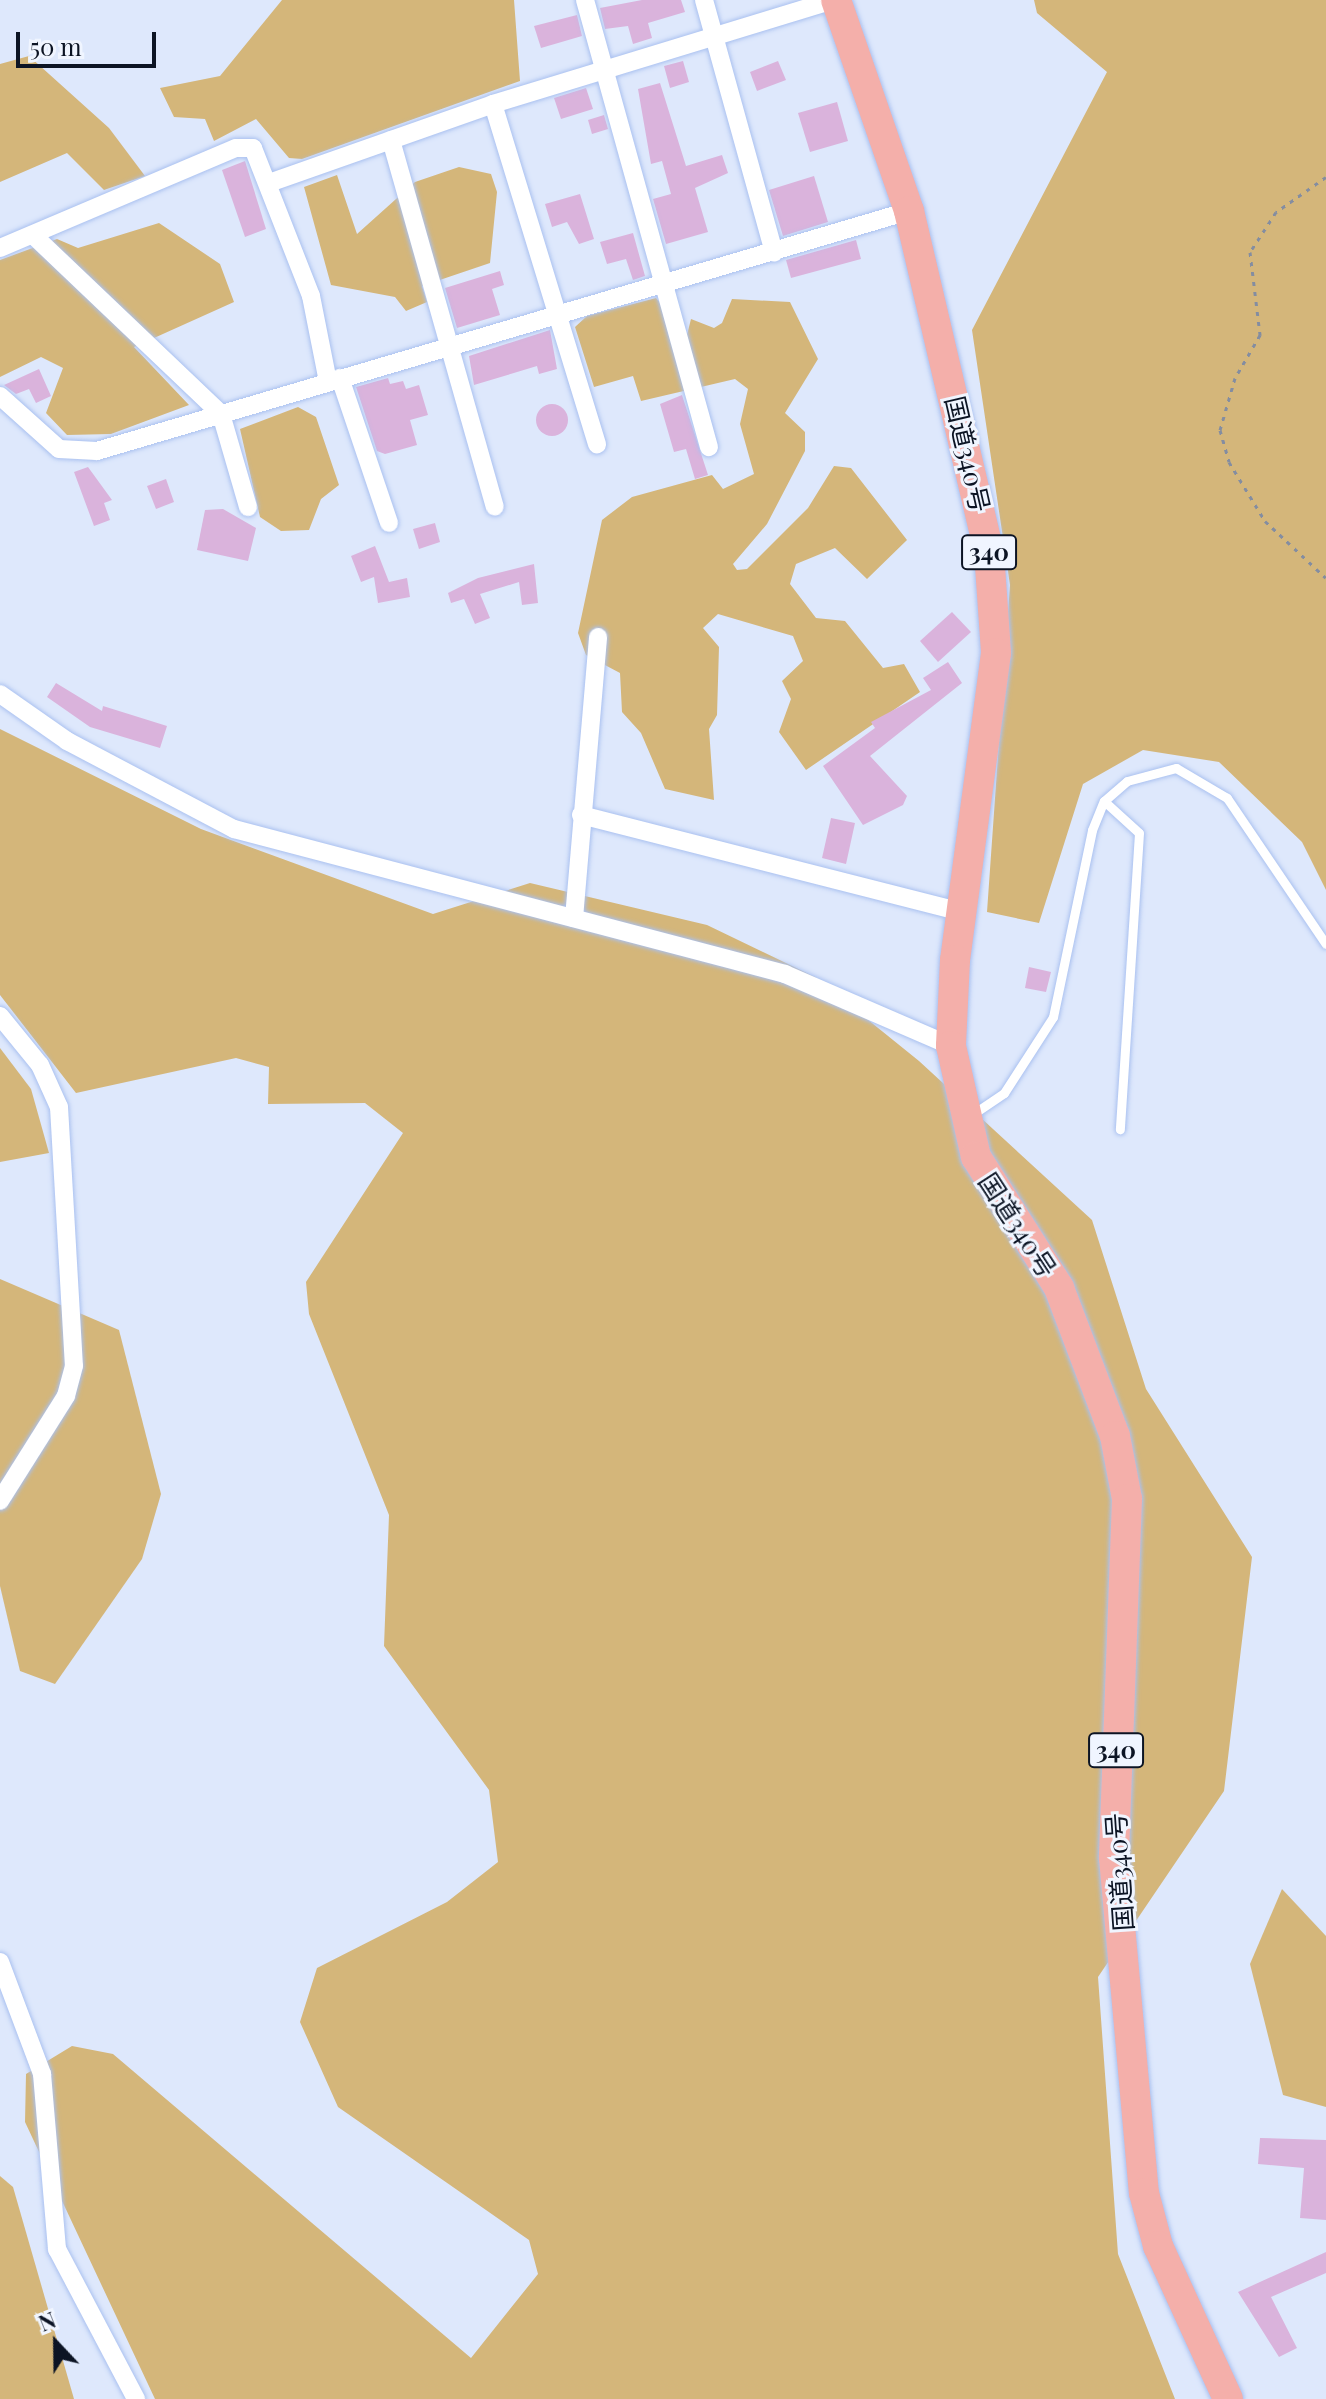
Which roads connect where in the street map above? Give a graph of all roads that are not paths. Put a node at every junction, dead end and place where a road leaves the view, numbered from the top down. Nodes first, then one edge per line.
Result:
1 (585, 0) edge
2 (704, 0) edge
3 (834, 0) edge
4 (715, 39) junction
5 (604, 70) junction
6 (493, 104) junction
7 (391, 140) junction
8 (269, 183) junction
9 (909, 211) junction
10 (33, 235) junction
11 (0, 248) edge
12 (774, 252) junction
13 (666, 283) junction
14 (558, 314) junction
15 (449, 346) junction
16 (334, 380) junction
17 (0, 396) edge
18 (221, 414) junction
19 (597, 444) dead end
20 (709, 447) dead end
21 (248, 507) dead end
22 (495, 507) dead end
23 (389, 523) dead end
24 (598, 637) dead end
25 (0, 694) edge
26 (1104, 801) junction
27 (581, 815) junction
28 (961, 912) junction
29 (574, 918) junction
30 (1326, 944) edge
31 (0, 1016) edge
32 (951, 1046) junction
33 (964, 1120) junction
34 (1120, 1129) dead end
35 (0, 1501) edge
36 (0, 1962) edge
37 (136, 2399) edge
38 (1228, 2399) edge

1 - 5 street
2 - 4 street
3 - 4 street
3 - 9 highway, 国道340号 / 340
4 - 5 street
4 - 12 street
5 - 6 street
5 - 13 street
6 - 7 street
6 - 14 street
7 - 8 street
7 - 15 street
8 - 10 street
8 - 16 street
9 - 12 street
9 - 28 highway, 国道340号 / 340
10 - 11 street
10 - 18 street
12 - 13 street
13 - 14 street
13 - 20 street
14 - 15 street
14 - 19 street
15 - 16 street
15 - 22 street
16 - 18 street
16 - 23 street
17 - 18 street
18 - 21 street
24 - 27 street
25 - 29 street
26 - 30 lane
26 - 33 lane
26 - 34 lane
27 - 28 street
27 - 29 street
28 - 32 highway, 国道340号 / 340
29 - 32 street
31 - 35 street
32 - 33 highway, 国道340号 / 340
33 - 38 highway, 国道340号 / 340
36 - 37 street

